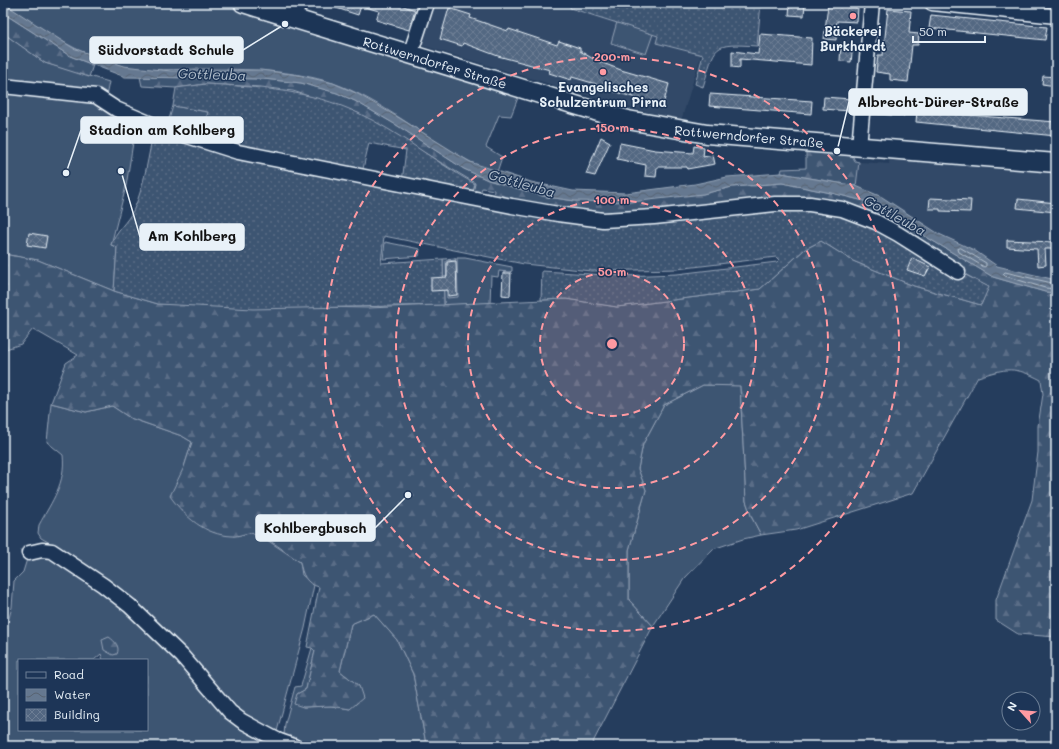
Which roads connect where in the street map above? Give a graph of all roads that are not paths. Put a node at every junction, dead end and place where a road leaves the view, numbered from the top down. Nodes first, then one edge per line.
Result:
1 (243, 3) edge
2 (427, 3) edge
3 (872, 3) edge
4 (932, 3) edge
5 (296, 11) edge
6 (1056, 16) edge
7 (410, 55) junction
8 (3, 86) edge
9 (859, 147) junction
10 (1056, 163) edge
11 (958, 272) dead end
12 (29, 553) dead end
13 (276, 743) edge
14 (294, 746) edge

1 - 5 main road, Rottwerndorfer Straße
2 - 7 street
3 - 9 street
4 - 6 street
5 - 7 main road, Rottwerndorfer Straße
7 - 9 main road, Rottwerndorfer Straße
8 - 11 street
9 - 10 main road, Rottwerndorfer Straße
12 - 13 street
13 - 14 street

